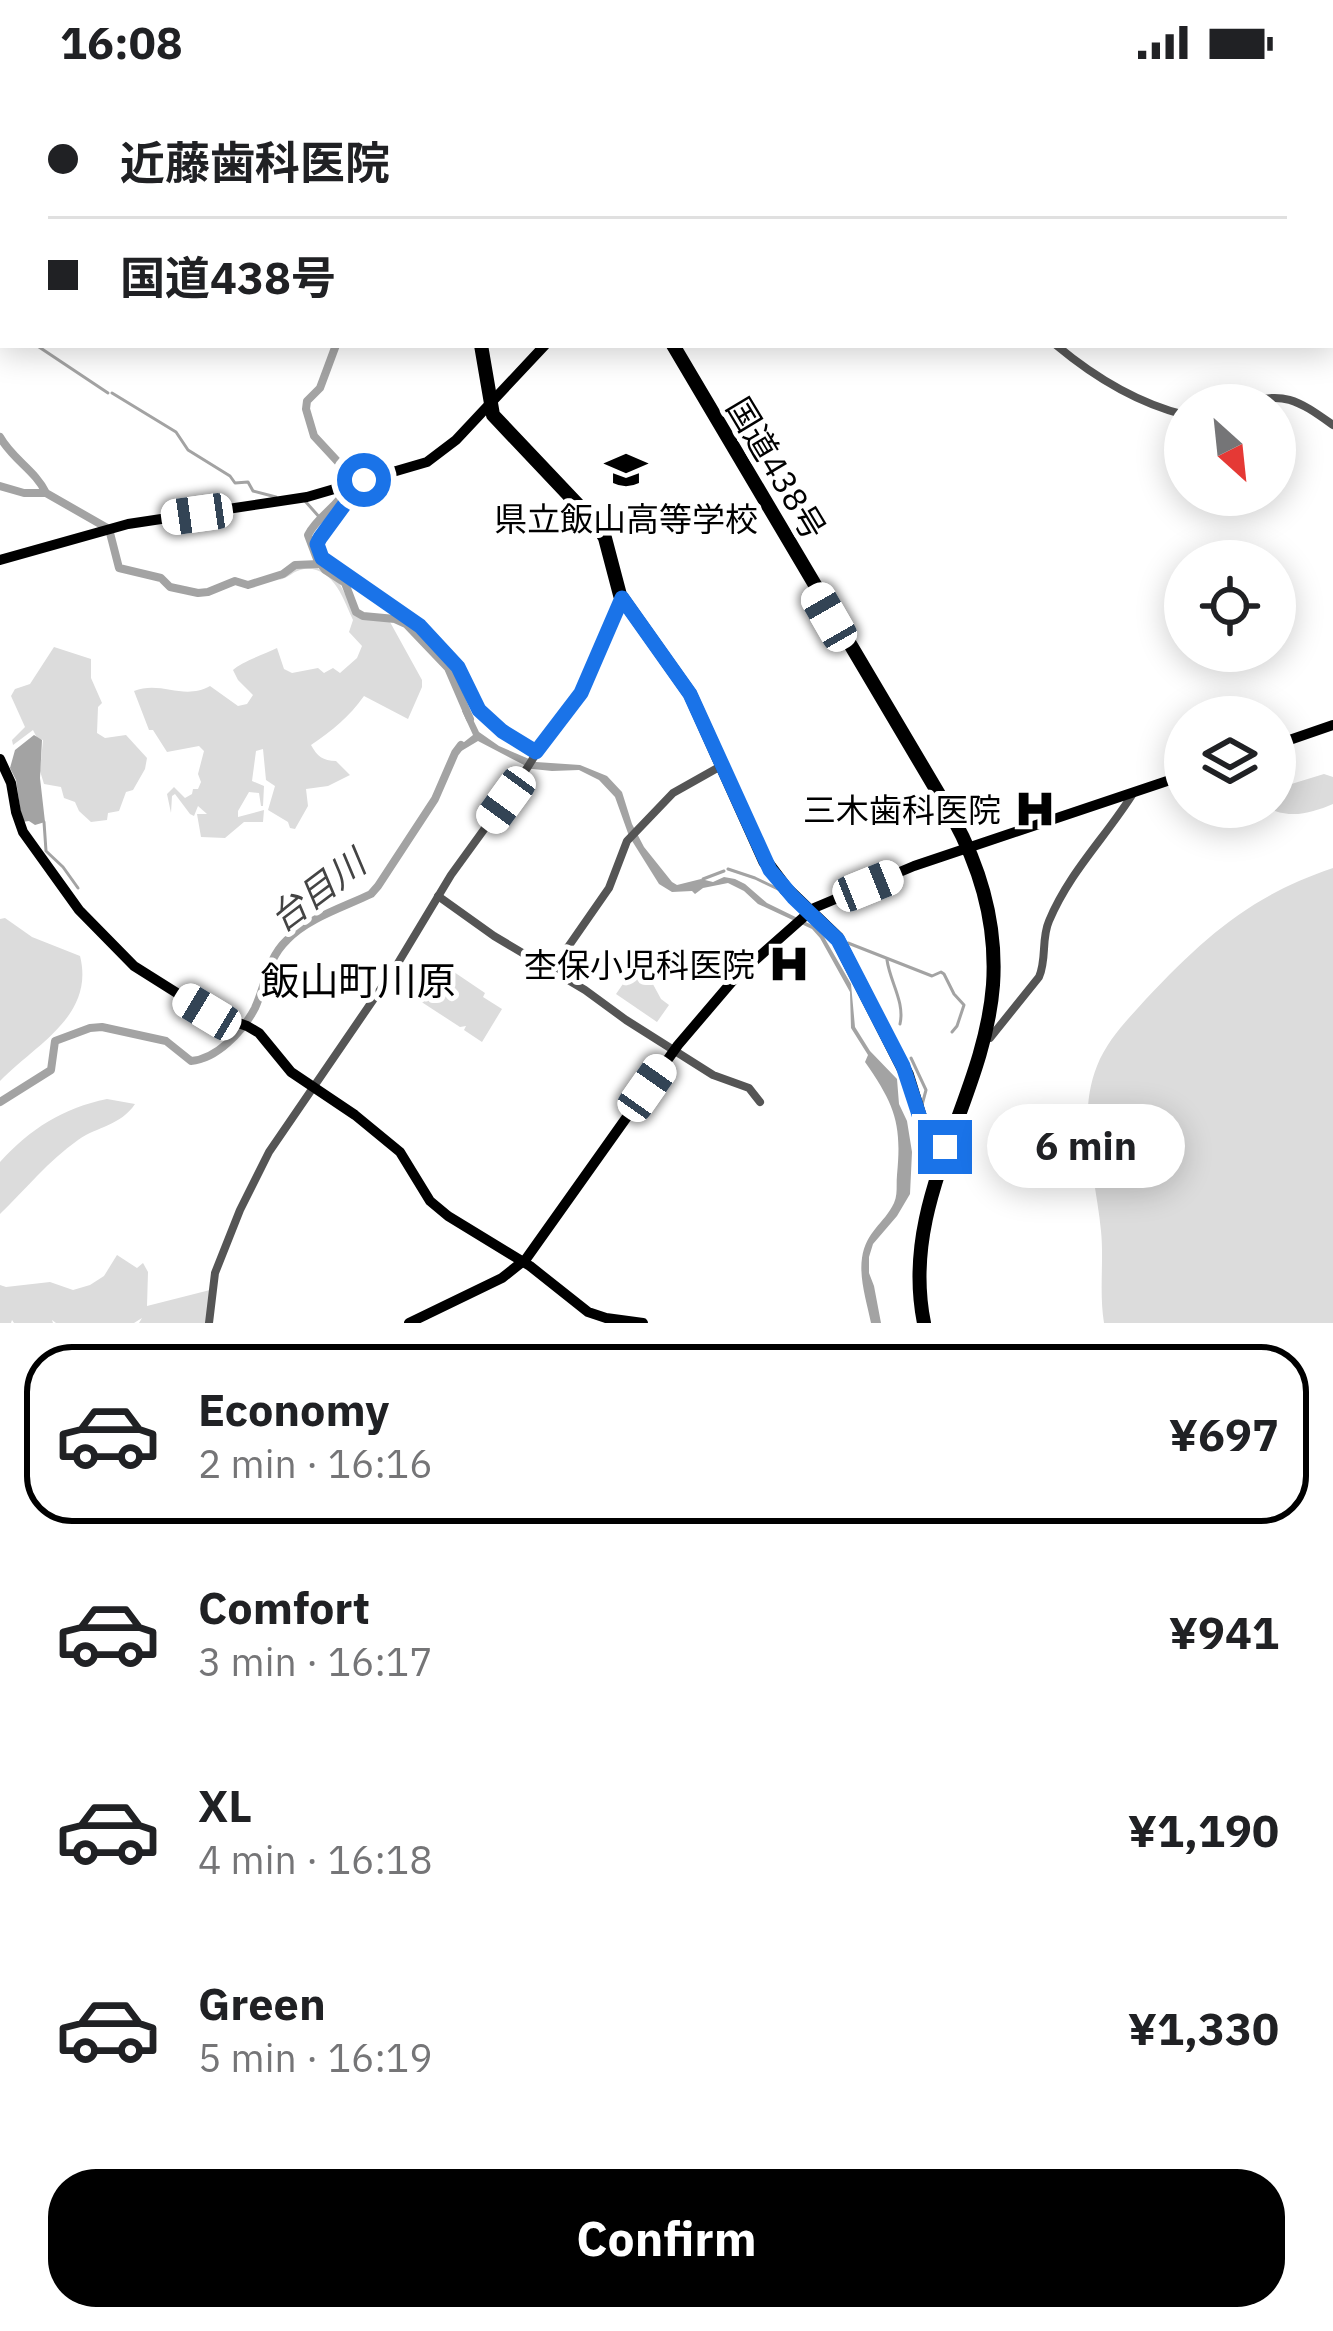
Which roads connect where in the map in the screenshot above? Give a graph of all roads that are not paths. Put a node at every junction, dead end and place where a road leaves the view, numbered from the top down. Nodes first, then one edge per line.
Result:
1 (481, 348) edge
2 (542, 348) edge
3 (672, 348) edge
4 (1060, 348) edge
5 (1296, 402) edge
6 (490, 405) junction
7 (1164, 407) edge
8 (1333, 425) edge
9 (348, 485) junction
10 (0, 560) edge
11 (622, 598) junction
12 (1333, 725) edge
13 (1296, 738) edge
14 (0, 759) edge
15 (532, 760) junction
16 (722, 765) junction
17 (1164, 782) edge
18 (1135, 791) junction
19 (965, 849) junction
20 (438, 896) junction
21 (803, 918) junction
22 (552, 970) junction
23 (980, 1037) junction
24 (674, 1050) junction
25 (314, 1087) junction
26 (760, 1102) dead end
27 (943, 1146) junction
28 (523, 1262) junction
29 (209, 1323) edge
30 (409, 1323) edge
31 (643, 1323) edge
32 (921, 1323) edge

1 - 6 highway
2 - 6 main road
3 - 19 highway, 国道438号
4 - 7 street
5 - 8 street
6 - 9 main road
6 - 11 highway
9 - 10 main road
9 - 15 street
11 - 15 street
11 - 16 highway
12 - 13 main road
14 - 25 main road
15 - 20 street
16 - 21 highway
16 - 22 street
17 - 18 main road
18 - 19 main road
18 - 23 street
19 - 21 main road
19 - 23 highway, 国道438号
20 - 22 street
20 - 25 street
21 - 24 main road
21 - 27 highway
22 - 24 street
23 - 27 highway, 国道438号
24 - 26 street
24 - 28 main road
25 - 28 main road
25 - 29 street
27 - 32 highway, 国道438号
28 - 30 main road
28 - 31 main road

